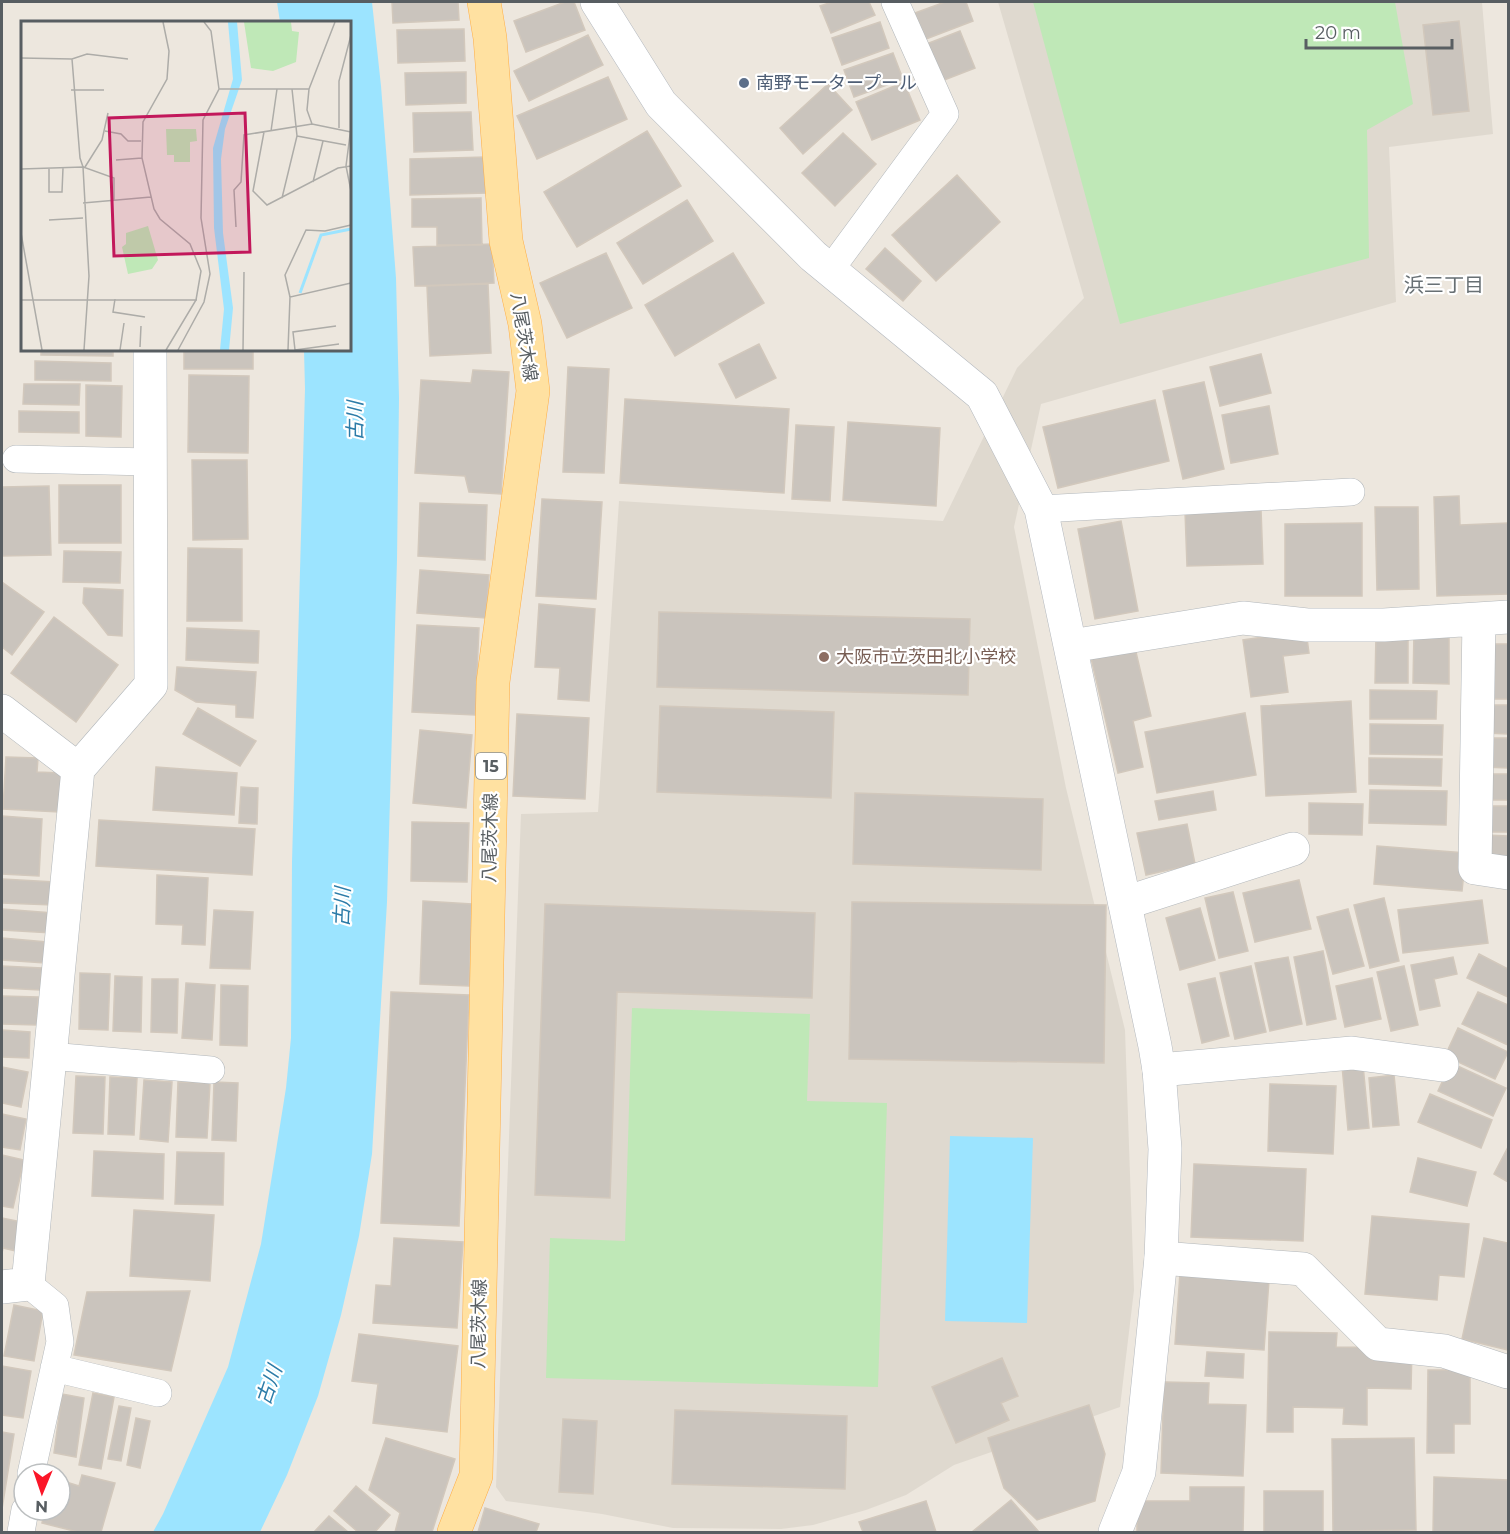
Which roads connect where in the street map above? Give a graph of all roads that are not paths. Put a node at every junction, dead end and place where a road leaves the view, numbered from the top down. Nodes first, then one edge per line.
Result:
1 (484, 2) edge
2 (597, 2) edge
3 (895, 2) edge
4 (830, 270) junction
5 (150, 351) edge
6 (16, 459) dead end
7 (150, 462) junction
8 (1351, 492) dead end
9 (1041, 509) junction
10 (1494, 618) edge
11 (1071, 646) junction
12 (2, 711) edge
13 (78, 769) junction
14 (1293, 849) dead end
15 (1509, 873) edge
16 (1125, 903) junction
17 (50, 1056) junction
18 (1442, 1065) dead end
19 (211, 1070) dead end
20 (1159, 1070) junction
21 (1161, 1258) junction
22 (14, 1286) edge
23 (54, 1368) junction
24 (1509, 1372) edge
25 (158, 1393) dead end
26 (34, 1462) edge
27 (454, 1533) edge
28 (1115, 1533) edge

1 - 27 main road, 八尾茨木線 / 15
2 - 4 street
3 - 4 lane
4 - 9 street
5 - 7 street
6 - 7 lane
7 - 13 street
8 - 9 lane
9 - 11 street
10 - 11 street
10 - 15 street
11 - 16 street
12 - 13 street
13 - 17 street
14 - 16 street
16 - 20 street
17 - 19 lane
17 - 22 street
18 - 20 street
20 - 21 street
21 - 24 street
21 - 28 street
22 - 23 lane
23 - 25 lane
23 - 26 lane

